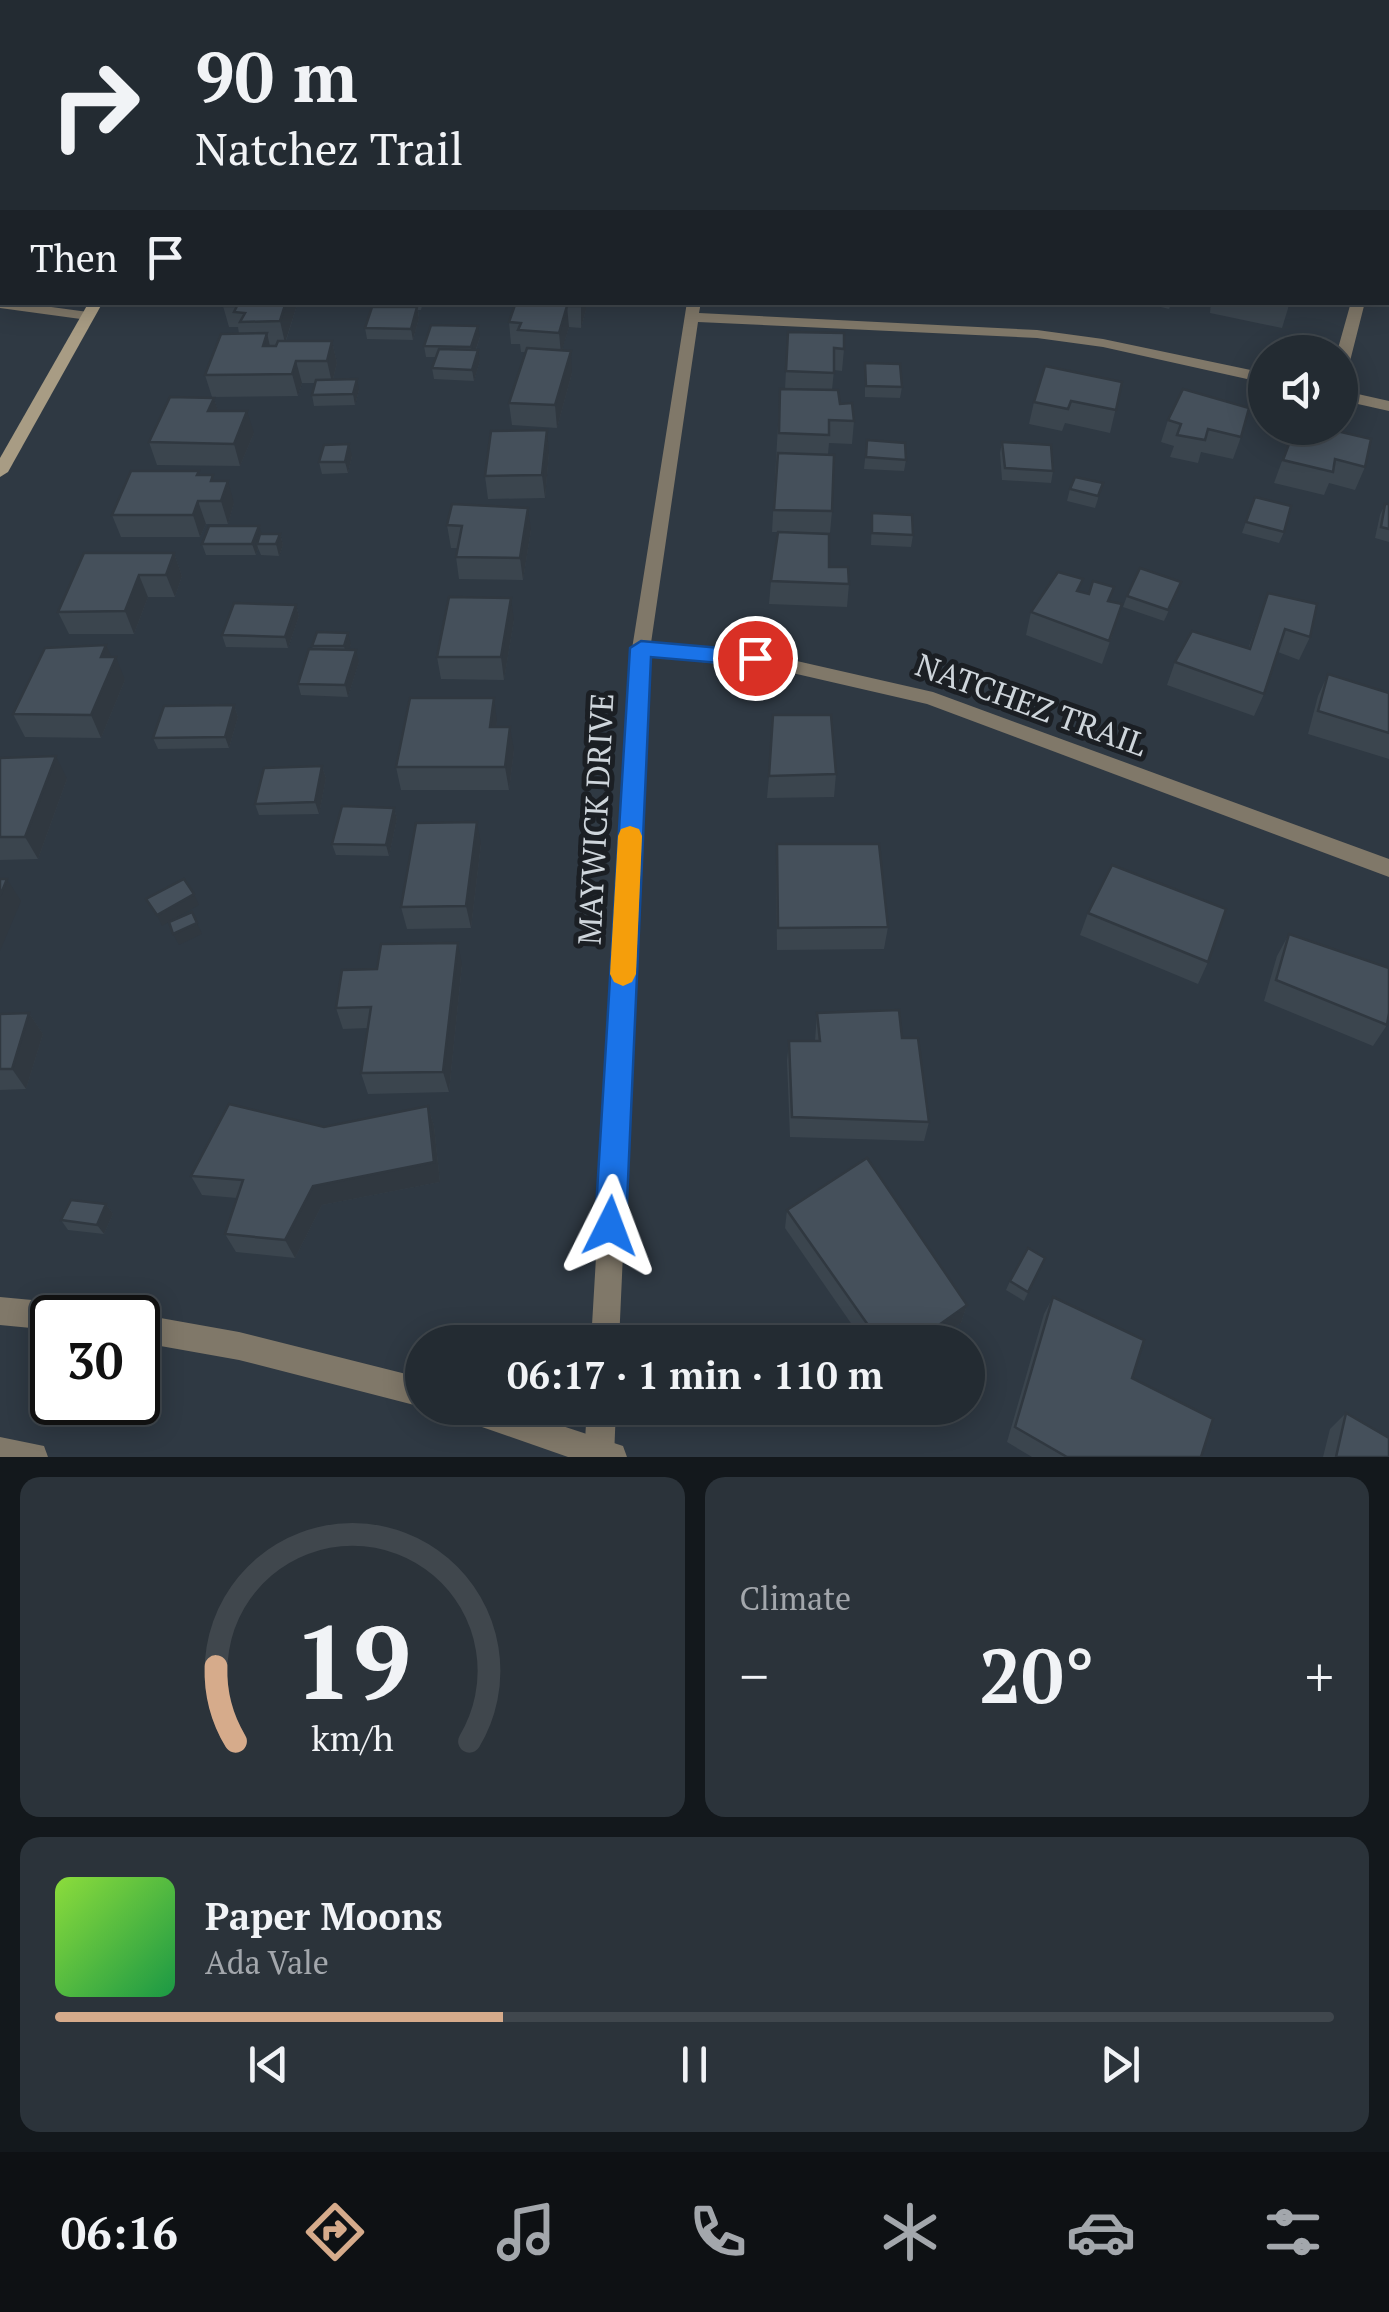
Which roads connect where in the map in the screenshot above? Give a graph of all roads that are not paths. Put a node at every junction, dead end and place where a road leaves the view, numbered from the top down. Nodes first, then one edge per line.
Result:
1 (18, 305) edge
2 (1357, 305) edge
3 (92, 309) edge
4 (693, 310) edge
5 (1349, 335) edge
6 (1248, 374) edge
7 (1358, 398) edge
8 (1389, 406) edge
9 (0, 472) edge
10 (641, 648) junction
11 (1389, 868) edge
12 (0, 1311) edge
13 (30, 1314) edge
14 (606, 1325) edge
15 (160, 1332) edge
16 (405, 1390) edge
17 (516, 1425) edge
18 (602, 1425) edge
19 (0, 1452) edge
20 (603, 1455) edge
21 (34, 1457) edge

1 - 3 street
2 - 5 street
3 - 9 main road
4 - 6 street
4 - 10 street, MAYWICK DRIVE
7 - 8 street
10 - 11 street, NATCHEZ TRAIL
10 - 14 street, MAYWICK DRIVE
12 - 13 street
15 - 16 street
17 - 20 street
18 - 20 street
19 - 21 street

